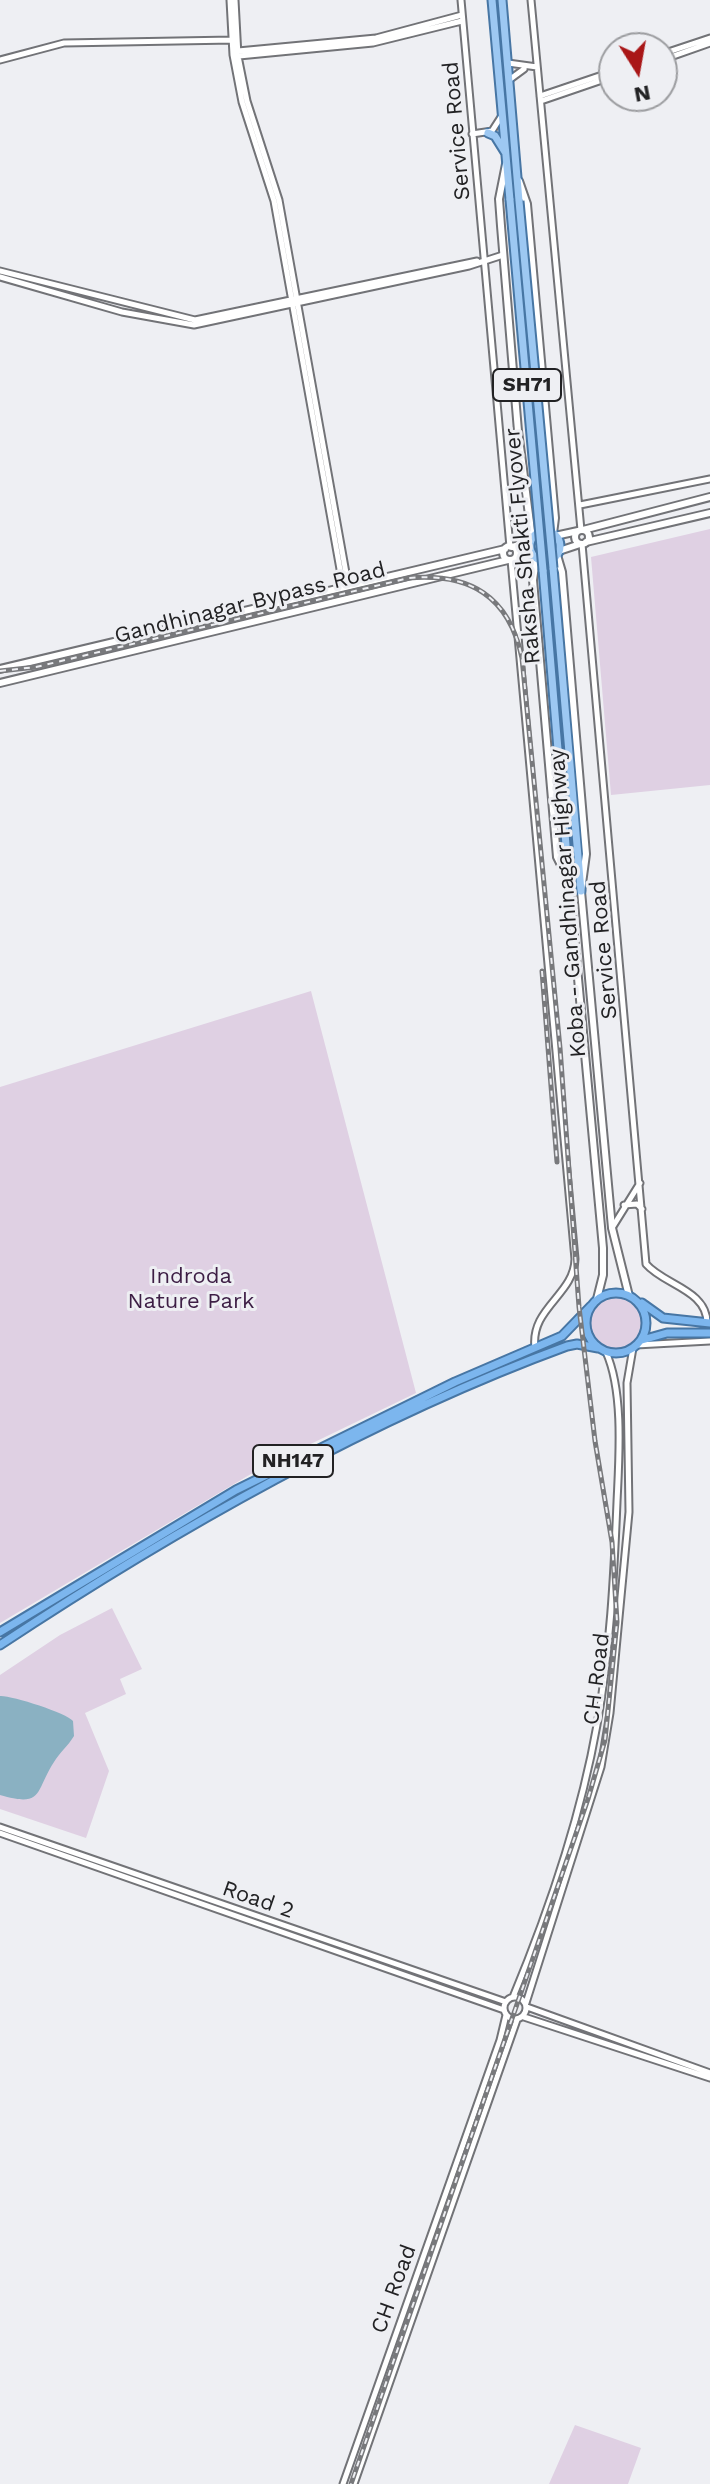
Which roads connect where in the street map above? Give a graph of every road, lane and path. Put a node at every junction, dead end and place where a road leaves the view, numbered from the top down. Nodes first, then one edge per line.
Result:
1 (232, 0) edge
2 (461, 0) edge
3 (492, 0) edge
4 (502, 0) edge
5 (531, 0) edge
6 (462, 18) junction
7 (234, 40) junction
8 (710, 40) edge
9 (678, 51) edge
10 (238, 53) junction
11 (0, 60) edge
12 (507, 63) junction
13 (537, 67) junction
14 (525, 68) junction
15 (598, 79) edge
16 (509, 80) junction
17 (540, 99) junction
18 (502, 113) junction
19 (488, 133) junction
20 (472, 134) junction
21 (506, 158) junction
22 (518, 178) junction
23 (503, 255) junction
24 (484, 259) junction
25 (0, 274) edge
26 (294, 301) junction
27 (710, 479) edge
28 (710, 497) edge
29 (580, 505) junction
30 (710, 513) edge
31 (581, 530) junction
32 (554, 535) junction
33 (531, 540) junction
34 (583, 543) junction
35 (509, 548) junction
36 (558, 553) junction
37 (534, 557) junction
38 (511, 559) junction
39 (346, 585) junction
40 (0, 669) edge
41 (0, 683) edge
42 (569, 881) junction
43 (581, 891) junction
44 (640, 1182) junction
45 (624, 1205) junction
46 (643, 1210) junction
47 (612, 1228) junction
48 (631, 1297) junction
49 (597, 1299) junction
50 (591, 1306) junction
51 (709, 1319) edge
52 (710, 1333) edge
53 (710, 1341) edge
54 (637, 1344) junction
55 (535, 1348) junction
56 (602, 1350) junction
57 (0, 1632) edge
58 (0, 1645) edge
59 (0, 1827) edge
60 (0, 1833) edge
61 (513, 1997) junction
62 (506, 2002) junction
63 (526, 2005) junction
64 (505, 2012) junction
65 (520, 2018) junction
66 (710, 2076) edge
67 (343, 2484) edge
68 (354, 2484) edge

1 - 7 street
2 - 6 street, Service Road
3 - 18 main road, SH71
4 - 12 main road, SH71
5 - 13 street
6 - 10 street
6 - 20 street, Service Road
7 - 10 street
7 - 11 street
7 - 26 street
8 - 9 street
10 - 26 street
12 - 14 street
12 - 16 main road, SH71
13 - 14 street
13 - 17 street
14 - 16 street
15 - 17 street
16 - 22 main road, SH71
17 - 29 street
18 - 19 street
18 - 21 main road, SH71
19 - 20 street
19 - 21 main road
20 - 24 street, Service Road
21 - 23 main road
21 - 42 main road, Raksha Shakti Flyover / SH71, bridge
22 - 32 main road
22 - 43 main road, Raksha Shakti Flyover / SH71, bridge
23 - 24 street
23 - 33 main road
24 - 26 street
24 - 35 street, Service Road
25 - 26 street
26 - 39 street
27 - 29 street
28 - 31 main road
29 - 31 street
30 - 34 main road
31 - 32 main road
31 - 34 main road
31 - 34 main road
32 - 33 main road
32 - 36 main road
33 - 35 main road, Gandhinagar Bypass Road
33 - 37 main road
34 - 36 main road
34 - 44 street, Service Road
35 - 38 main road
35 - 38 main road
35 - 39 main road, Gandhinagar Bypass Road
36 - 37 main road
36 - 43 main road, Koba - Gandhinagar Highway
37 - 38 main road, Gandhinagar Bypass Road
37 - 42 main road, Koba - Gandhinagar Highway
38 - 41 main road, Gandhinagar Bypass Road
38 - 55 street
39 - 40 main road, Gandhinagar Bypass Road
42 - 49 main road, Koba - Gandhinagar Highway
43 - 47 main road, Koba - Gandhinagar Highway
44 - 45 street
44 - 46 street, Service Road
45 - 46 street
45 - 47 street
46 - 51 street, Service Road
47 - 48 main road, Koba - Gandhinagar Highway
48 - 49 highway
48 - 51 highway
48 - 54 highway
49 - 50 highway, NH147
50 - 55 highway, NH147
50 - 56 highway
52 - 54 highway, NH147
53 - 54 street
54 - 56 highway, NH147
54 - 63 street, CH Road
55 - 57 highway, NH147
56 - 58 highway, NH147
56 - 61 street, CH Road
59 - 62 street, Road 2
60 - 64 street, Road 2
61 - 62 street
61 - 63 street
62 - 64 street, CH Road
63 - 65 street, CH Road
63 - 66 street
64 - 65 street, Road 2
64 - 67 street, CH Road
65 - 66 street
65 - 68 street, CH Road

